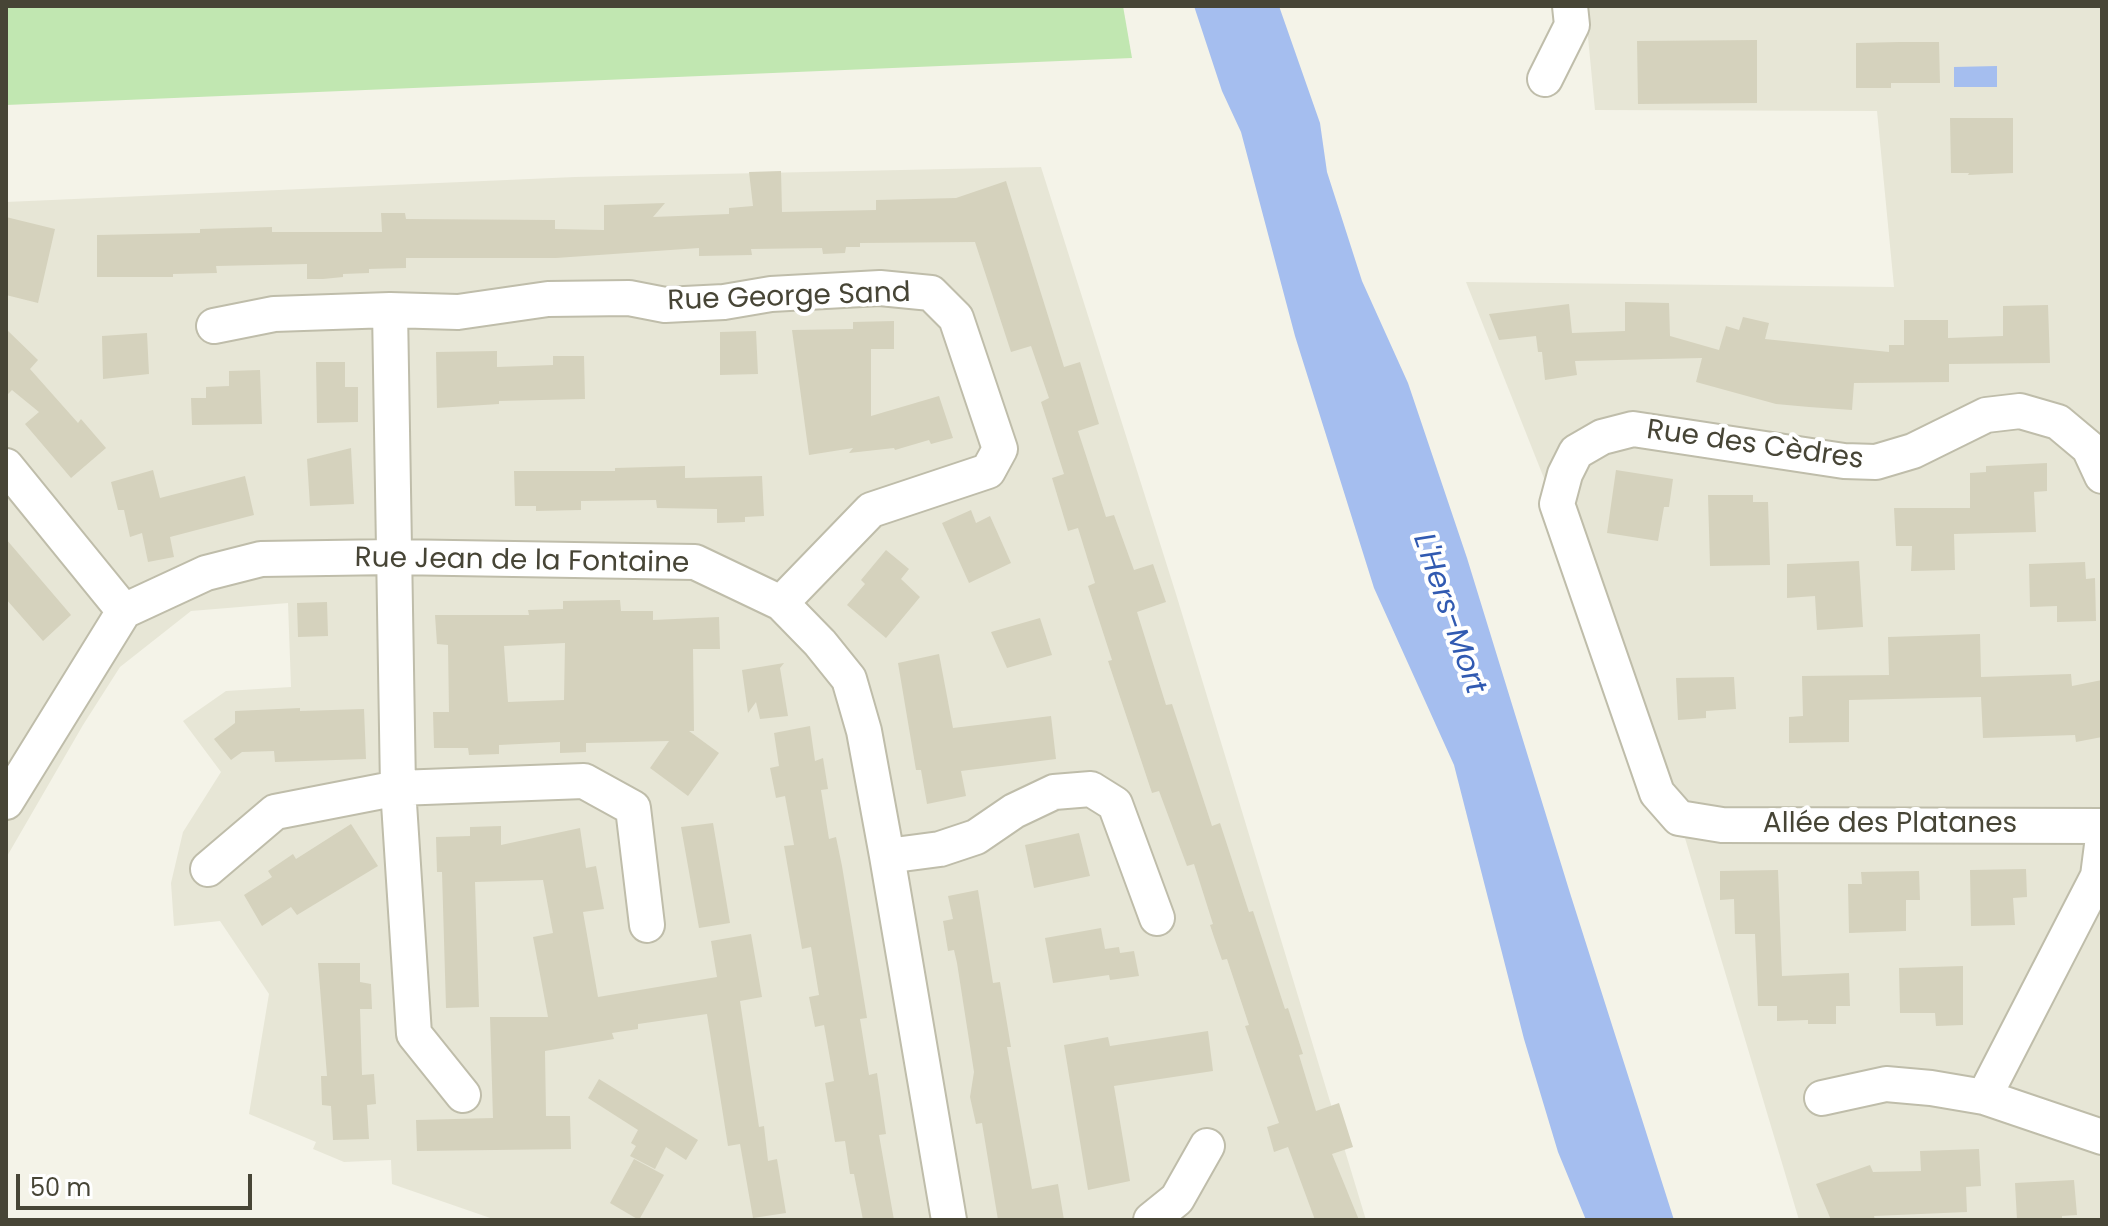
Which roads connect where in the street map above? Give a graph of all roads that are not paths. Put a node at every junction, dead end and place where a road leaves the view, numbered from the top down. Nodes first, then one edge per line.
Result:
1 (1570, 6) edge
2 (1545, 79) dead end
3 (390, 310) junction
4 (214, 326) dead end
5 (6, 466) edge
6 (2102, 476) edge
7 (393, 557) junction
8 (781, 603) junction
9 (124, 611) junction
10 (398, 788) junction
11 (7, 797) edge
12 (1679, 818) joint
13 (2102, 826) edge
14 (2102, 845) edge
15 (887, 856) junction
16 (208, 869) dead end
17 (1157, 918) dead end
18 (647, 925) dead end
19 (463, 1095) dead end
20 (1984, 1097) junction
21 (1822, 1098) dead end
22 (2102, 1137) edge
23 (1207, 1146) dead end
24 (949, 1220) edge
25 (1151, 1220) edge

1 - 2 street
3 - 4 street, Rue George Sand
3 - 7 street
3 - 8 street, Rue George Sand
5 - 9 street
6 - 12 street, Rue des Cèdres
7 - 8 street, Rue Jean de la Fontaine
7 - 9 street, Rue Jean de la Fontaine
7 - 10 street
8 - 15 street, Rue Jean de la Fontaine
9 - 11 street
10 - 16 street
10 - 18 street
10 - 19 street
12 - 13 street, Allée des Platanes
14 - 20 street
15 - 17 street
15 - 24 street, Rue Jean de la Fontaine
20 - 21 street
20 - 22 street
23 - 25 street

